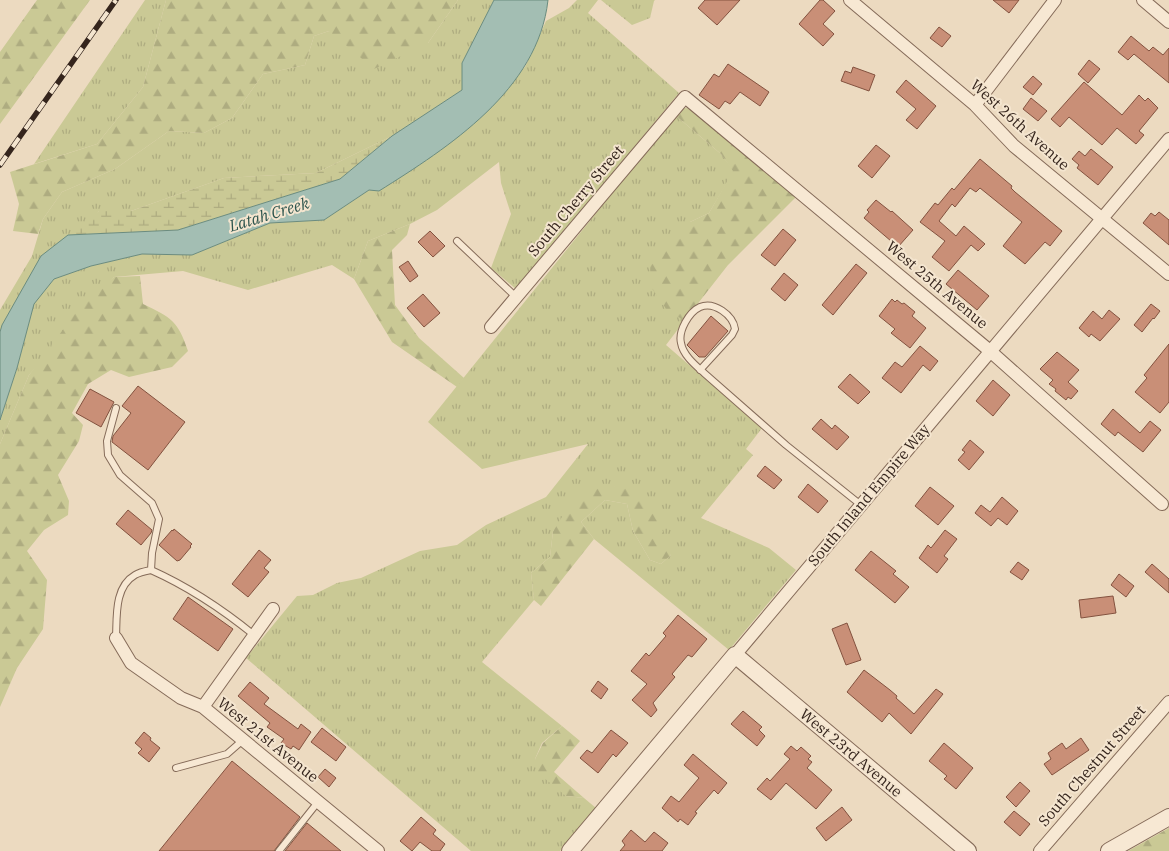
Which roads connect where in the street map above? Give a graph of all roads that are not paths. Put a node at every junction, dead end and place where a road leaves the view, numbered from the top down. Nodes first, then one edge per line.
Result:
1 (850, 0) edge
2 (1054, 0) edge
3 (1143, 0) edge
4 (1169, 22) edge
5 (686, 97) joint
6 (975, 105) junction
7 (1169, 139) edge
8 (1102, 218) junction
9 (457, 241) dead end
10 (1169, 274) edge
11 (516, 297) junction
12 (491, 327) dead end
13 (990, 351) junction
14 (700, 370) junction
15 (116, 408) dead end
16 (1162, 504) dead end
17 (861, 505) junction
18 (151, 570) junction
19 (273, 609) dead end
20 (254, 635) junction
21 (116, 638) joint
22 (734, 655) junction
23 (1169, 702) edge
24 (203, 707) junction
25 (243, 740) junction
26 (176, 768) dead end
27 (318, 802) junction
28 (1169, 817) edge
29 (279, 851) edge
30 (378, 851) edge
31 (570, 851) edge
32 (968, 851) edge
33 (1040, 851) edge
34 (1108, 851) edge

1 - 6 street, West 26th Avenue
2 - 6 street
3 - 4 street
5 - 11 street, South Cherry Street
5 - 13 street, West 25th Avenue
6 - 8 street, West 26th Avenue
7 - 8 street, South Inland Empire Way
8 - 10 street, West 26th Avenue
8 - 13 street, South Inland Empire Way
9 - 11 lane
11 - 12 street, South Cherry Street
13 - 16 street, West 25th Avenue
13 - 17 street, South Inland Empire Way
14 - 14 lane
14 - 17 lane
15 - 18 lane
17 - 22 street, South Inland Empire Way
18 - 20 lane
18 - 21 lane
19 - 20 street
20 - 24 street
21 - 24 street, West 21st Avenue
22 - 31 street, South Inland Empire Way
22 - 32 street, West 23rd Avenue
23 - 33 street, South Chestnut Street
24 - 25 street, West 21st Avenue
25 - 26 lane
25 - 27 street, West 21st Avenue
27 - 29 lane
27 - 30 street, West 21st Avenue
28 - 34 street

